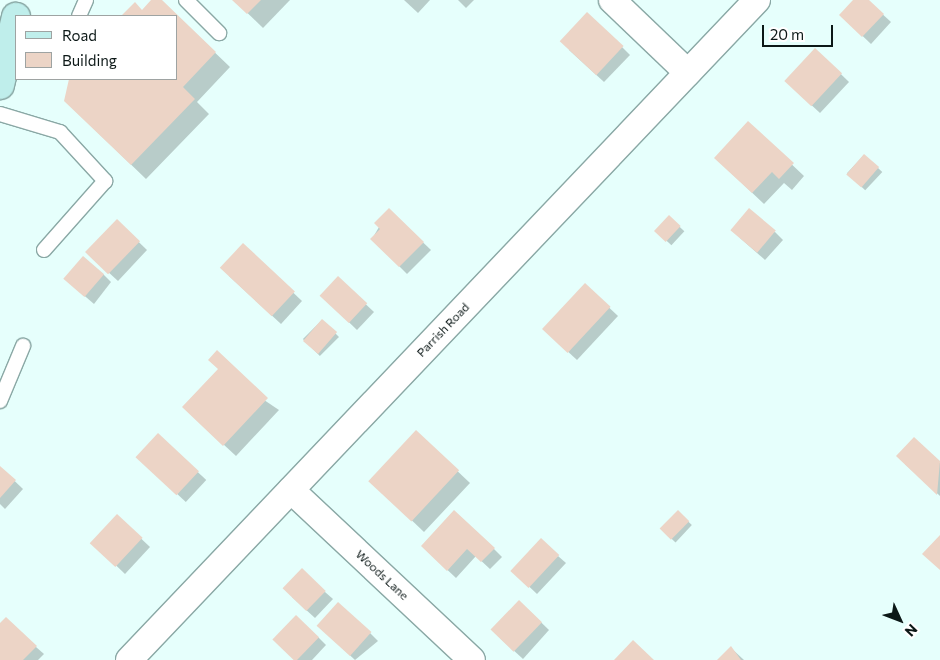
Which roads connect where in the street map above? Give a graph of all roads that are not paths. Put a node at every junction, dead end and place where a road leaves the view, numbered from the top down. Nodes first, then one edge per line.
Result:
1 (20, 0) edge
2 (86, 0) edge
3 (186, 0) edge
4 (612, 0) edge
5 (757, 0) edge
6 (17, 15) edge
7 (79, 15) edge
8 (15, 28) edge
9 (220, 33) dead end
10 (688, 73) junction
11 (0, 85) edge
12 (0, 114) edge
13 (44, 250) dead end
14 (23, 346) dead end
15 (0, 401) edge
16 (291, 490) junction
17 (129, 660) edge
18 (472, 660) edge

1 - 6 main road
2 - 7 lane
3 - 9 lane
4 - 10 street
5 - 10 street, Parrish Road
8 - 11 main road
10 - 16 street, Parrish Road
12 - 13 lane
14 - 15 lane
16 - 17 street, Parrish Road
16 - 18 street, Woods Lane

